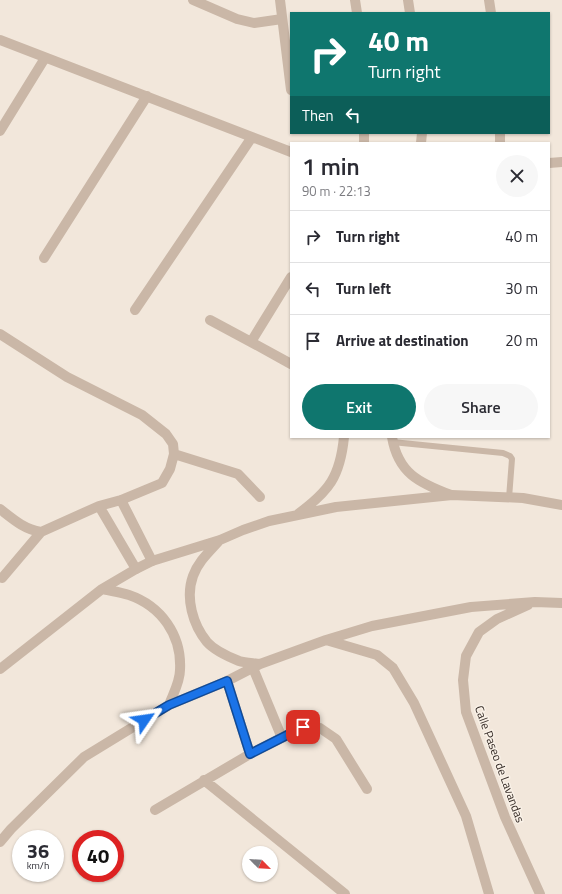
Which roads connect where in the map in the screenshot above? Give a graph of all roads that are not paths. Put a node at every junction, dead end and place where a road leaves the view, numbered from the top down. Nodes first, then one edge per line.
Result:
1 (193, 0) edge
2 (280, 0) edge
3 (355, 0) edge
4 (408, 0) edge
5 (489, 0) edge
6 (357, 12) edge
7 (410, 12) edge
8 (490, 12) edge
9 (282, 19) junction
10 (0, 40) edge
11 (46, 58) junction
12 (290, 82) edge
13 (147, 96) junction
14 (0, 131) edge
15 (252, 137) junction
16 (290, 152) edge
17 (562, 162) edge
18 (550, 163) edge
19 (44, 258) dead end
20 (290, 279) edge
21 (135, 310) dead end
22 (210, 320) dead end
23 (0, 334) edge
24 (251, 342) junction
25 (290, 363) edge
26 (344, 438) edge
27 (392, 439) edge
28 (174, 454) junction
29 (452, 495) junction
30 (260, 497) dead end
31 (509, 498) junction
32 (121, 500) junction
33 (562, 505) edge
34 (99, 506) junction
35 (0, 509) edge
36 (295, 516) junction
37 (41, 532) junction
38 (220, 540) junction
39 (152, 561) junction
40 (136, 569) junction
41 (2, 578) dead end
42 (102, 589) junction
43 (535, 602) junction
44 (562, 603) edge
45 (326, 640) junction
46 (256, 666) junction
47 (0, 669) edge
48 (227, 681) junction
49 (169, 705) junction
50 (282, 738) junction
51 (250, 754) junction
52 (204, 780) junction
53 (367, 789) dead end
54 (155, 810) dead end
55 (0, 842) edge
56 (345, 894) edge
57 (488, 894) edge
58 (540, 894) edge

1 - 9 street
2 - 9 street
3 - 6 street
4 - 7 street
5 - 8 street
9 - 12 street
10 - 11 street
11 - 13 street
11 - 14 street
13 - 15 street
13 - 19 street
15 - 16 street
15 - 21 street
17 - 18 street
20 - 24 street
22 - 24 street
23 - 28 street
24 - 25 street
26 - 36 street
27 - 29 street
27 - 31 lane
28 - 30 street
28 - 32 street
29 - 31 street
29 - 36 street
31 - 33 street
32 - 34 street
32 - 39 street
34 - 37 street
34 - 40 street
35 - 37 street
36 - 38 street
37 - 41 street
38 - 39 street
38 - 46 street
39 - 40 street
40 - 42 street
42 - 47 street
42 - 49 street
43 - 44 street
43 - 45 street
43 - 58 street, Calle Paseo de Lavandas
45 - 46 street
45 - 57 street
46 - 48 street
46 - 50 street
48 - 49 street
48 - 51 street
49 - 55 street
50 - 51 street
50 - 53 street
51 - 52 street
52 - 54 street
52 - 56 street

